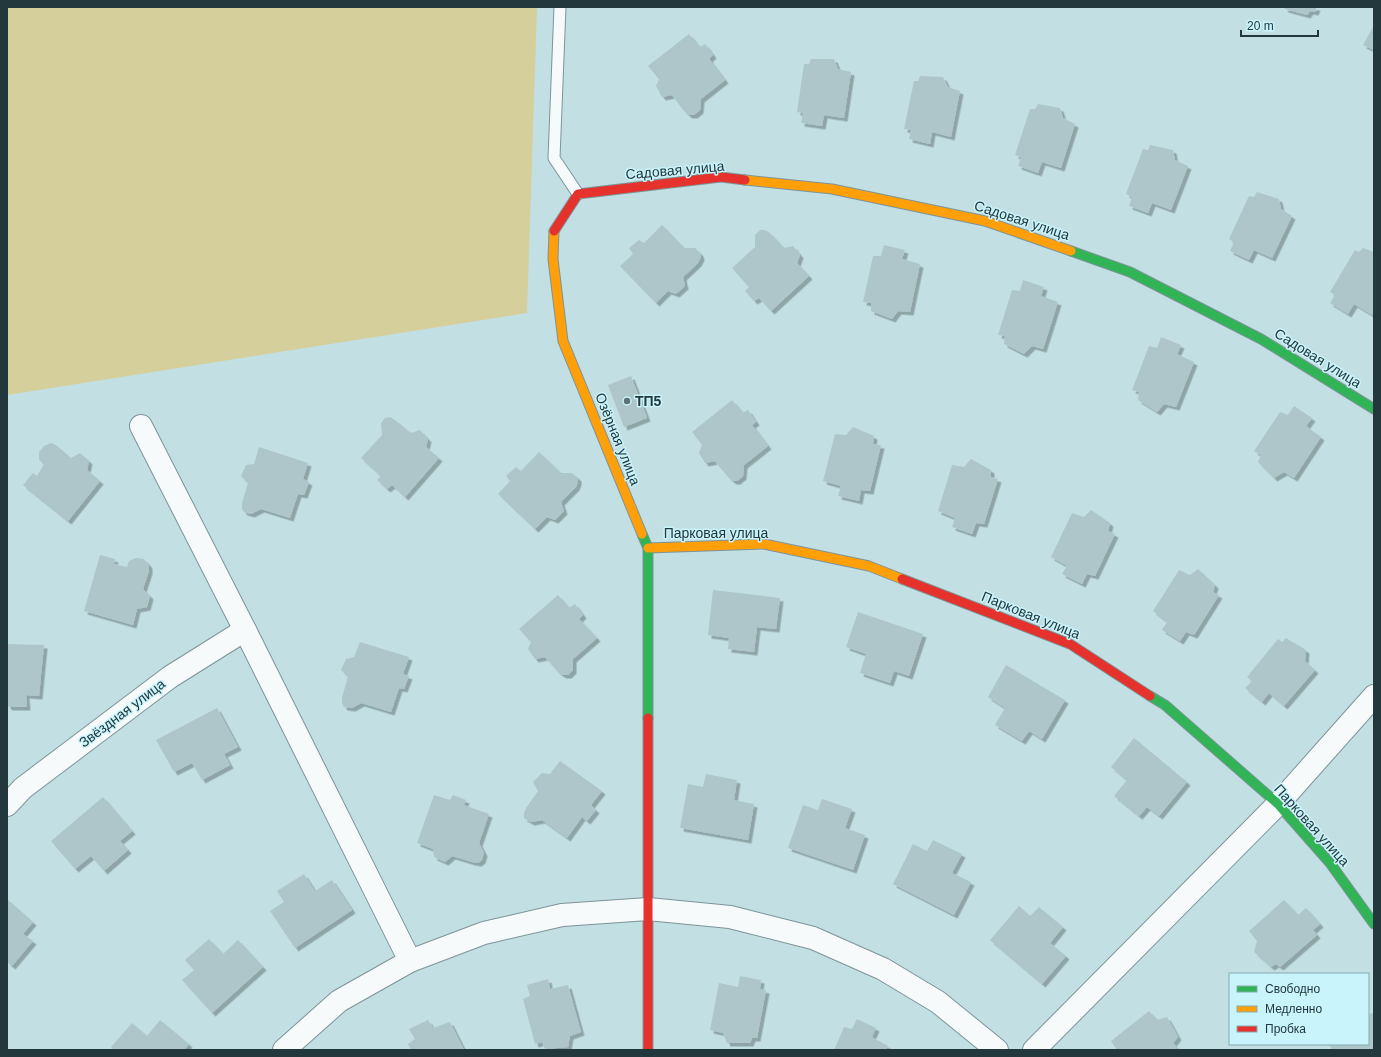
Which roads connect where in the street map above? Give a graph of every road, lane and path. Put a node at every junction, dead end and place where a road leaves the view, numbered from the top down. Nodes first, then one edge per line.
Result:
1 (560, 7) edge
2 (578, 194) junction
3 (1374, 409) edge
4 (141, 426) dead end
5 (648, 548) junction
6 (245, 630) junction
7 (1374, 696) edge
8 (1278, 804) junction
9 (7, 805) edge
10 (648, 909) junction
11 (1374, 924) edge
12 (410, 961) junction
13 (284, 1050) edge
14 (648, 1050) edge
15 (997, 1050) edge
16 (1034, 1050) edge

1 - 2 lane
2 - 3 street, Садовая улица
2 - 5 street, Озёрная улица
4 - 6 street
5 - 8 street, Парковая улица
5 - 10 street
6 - 9 street, Звёздная улица
6 - 12 street
7 - 8 street
8 - 11 street, Парковая улица
8 - 16 street
10 - 12 street
10 - 14 street
10 - 15 street
12 - 13 street

